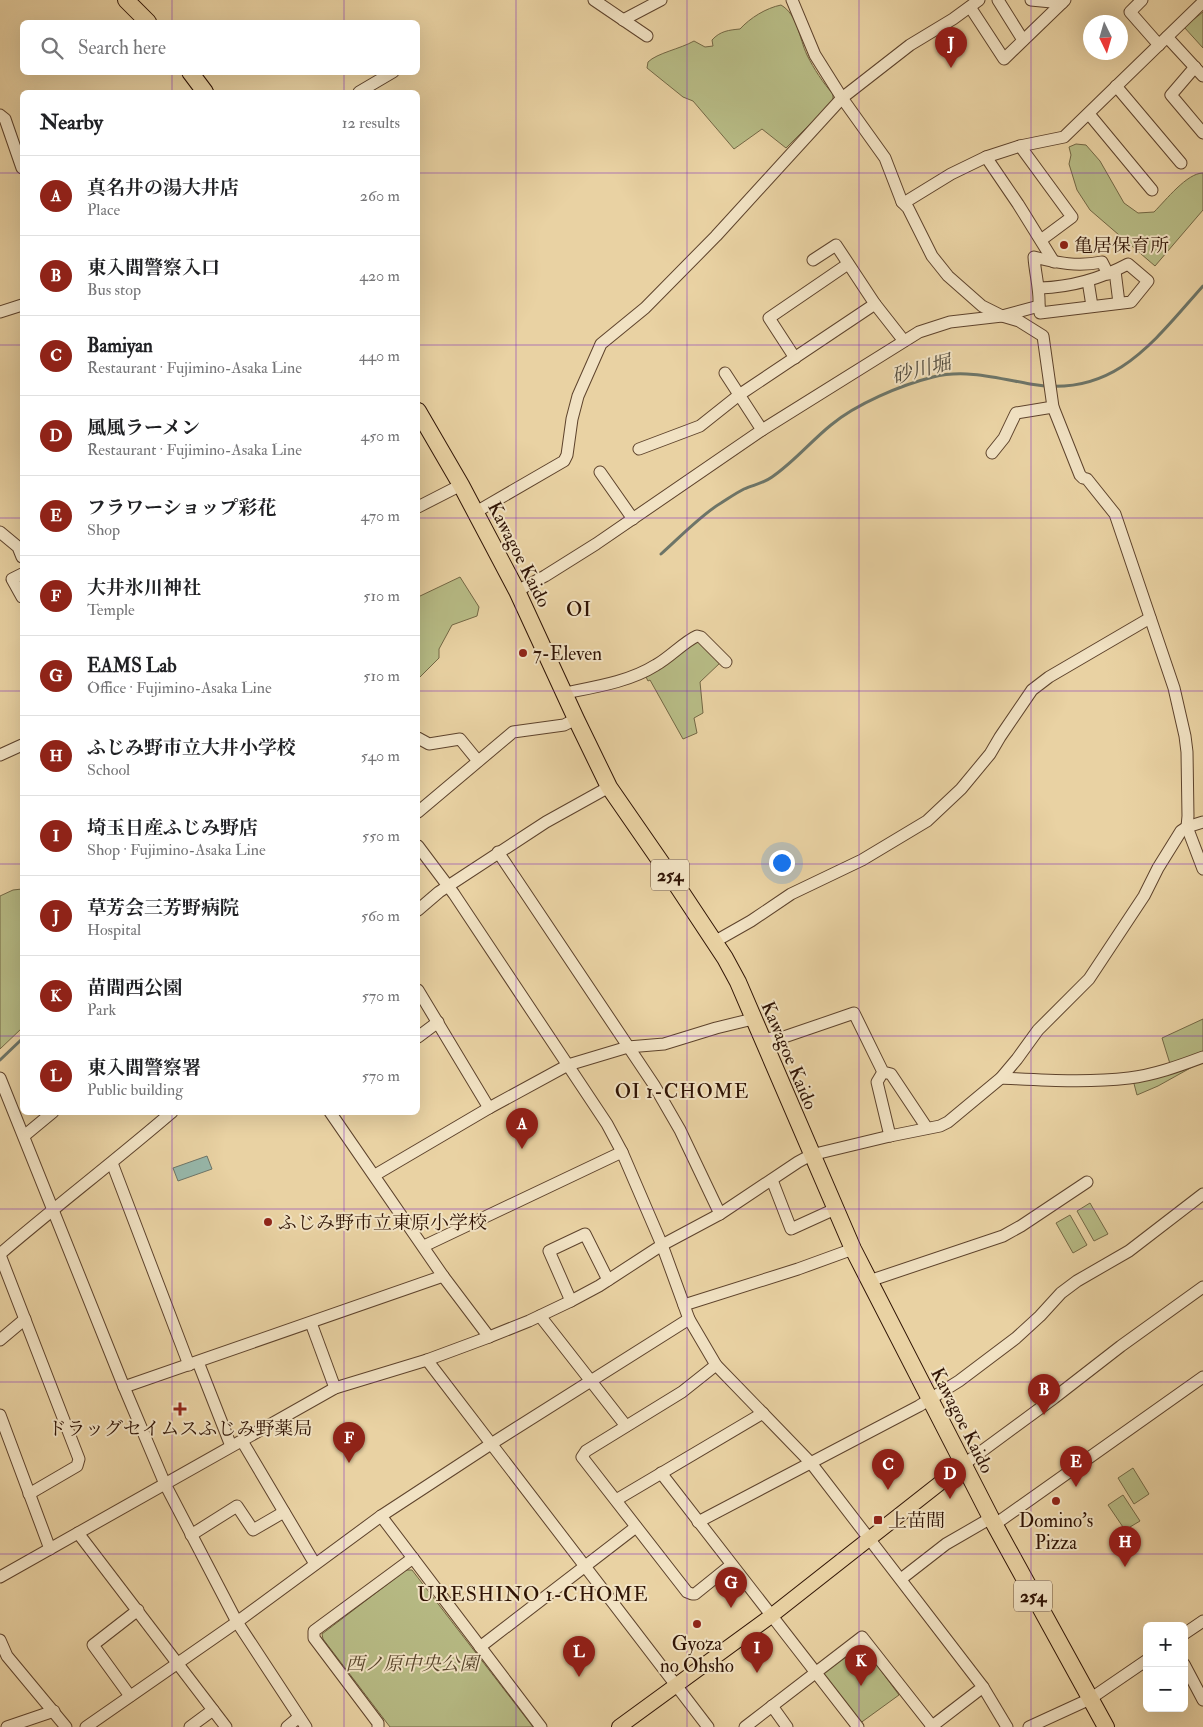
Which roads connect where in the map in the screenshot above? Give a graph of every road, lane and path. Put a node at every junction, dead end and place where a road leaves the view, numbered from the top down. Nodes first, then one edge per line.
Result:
1 (126, 0) edge
2 (137, 0) edge
3 (594, 0) edge
4 (659, 0) edge
5 (792, 0) edge
6 (998, 0) edge
7 (1031, 0) edge
8 (1142, 0) edge
9 (1064, 1) edge
10 (1202, 1) edge
11 (975, 4) edge
12 (146, 20) edge
13 (152, 20) edge
14 (623, 20) junction
15 (647, 36) dead end
16 (1024, 40) junction
17 (1163, 41) junction
18 (1199, 72) edge
19 (192, 75) edge
20 (388, 75) edge
21 (1116, 86) junction
22 (204, 90) edge
23 (362, 90) edge
24 (842, 98) junction
25 (1089, 114) junction
26 (0, 115) edge
27 (1203, 133) edge
28 (1020, 146) junction
29 (986, 157) junction
30 (20, 162) edge
31 (1182, 163) dead end
32 (1152, 190) dead end
33 (902, 202) junction
34 (1041, 240) junction
35 (813, 260) dead end
36 (1054, 262) junction
37 (848, 264) junction
38 (1112, 272) junction
39 (1088, 282) junction
40 (1040, 288) junction
41 (1062, 298) junction
42 (1119, 303) junction
43 (875, 304) junction
44 (20, 306) edge
45 (1039, 306) junction
46 (1092, 306) junction
47 (0, 312) edge
48 (1002, 316) junction
49 (904, 341) junction
50 (795, 358) junction
51 (725, 373) dead end
52 (739, 395) junction
53 (1053, 402) junction
54 (420, 414) edge
55 (762, 430) junction
56 (639, 449) dead end
57 (992, 453) dead end
58 (600, 472) dead end
59 (462, 485) junction
60 (420, 506) edge
61 (476, 512) junction
62 (633, 519) junction
63 (0, 532) edge
64 (20, 552) edge
65 (20, 575) edge
66 (517, 591) junction
67 (20, 593) edge
68 (1150, 618) junction
69 (726, 662) dead end
70 (564, 693) junction
71 (576, 719) junction
72 (420, 744) edge
73 (20, 746) edge
74 (0, 755) edge
75 (478, 761) junction
76 (609, 788) junction
77 (420, 810) edge
78 (1203, 822) edge
79 (1187, 827) junction
80 (420, 849) edge
81 (498, 852) junction
82 (1203, 869) edge
83 (448, 887) junction
84 (420, 908) edge
85 (714, 942) junction
86 (420, 993) edge
87 (753, 1019) junction
88 (438, 1022) junction
89 (420, 1035) edge
90 (762, 1039) junction
91 (628, 1047) junction
92 (1203, 1057) edge
93 (568, 1065) junction
94 (883, 1072) junction
95 (0, 1078) edge
96 (1002, 1078) junction
97 (489, 1108) junction
98 (49, 1115) edge
99 (168, 1115) edge
100 (332, 1115) edge
101 (927, 1128) junction
102 (24, 1136) junction
103 (890, 1136) junction
104 (622, 1152) junction
105 (811, 1155) junction
106 (112, 1163) junction
107 (375, 1175) junction
108 (772, 1180) junction
109 (1087, 1182) dead end
110 (1203, 1194) edge
111 (52, 1209) junction
112 (835, 1209) junction
113 (720, 1214) junction
114 (662, 1245) junction
115 (424, 1246) junction
116 (853, 1249) junction
117 (0, 1254) edge
118 (443, 1276) junction
119 (608, 1280) junction
120 (869, 1281) junction
121 (1203, 1288) edge
122 (571, 1301) junction
123 (684, 1305) junction
124 (540, 1316) junction
125 (25, 1319) junction
126 (689, 1319) junction
127 (311, 1323) junction
128 (489, 1337) junction
129 (0, 1340) edge
130 (427, 1360) junction
131 (193, 1363) junction
132 (716, 1365) junction
133 (1203, 1377) edge
134 (592, 1382) junction
135 (124, 1387) junction
136 (335, 1388) junction
137 (930, 1400) junction
138 (763, 1413) junction
139 (0, 1417) edge
140 (626, 1426) junction
141 (236, 1443) junction
142 (491, 1444) junction
143 (811, 1464) junction
144 (963, 1464) junction
145 (661, 1473) junction
146 (165, 1484) junction
147 (29, 1494) junction
148 (616, 1500) junction
149 (284, 1512) junction
150 (381, 1516) junction
151 (698, 1522) junction
152 (992, 1522) junction
153 (636, 1527) junction
154 (78, 1534) junction
155 (190, 1535) junction
156 (869, 1539) junction
157 (50, 1549) junction
158 (414, 1558) junction
159 (315, 1564) junction
160 (732, 1565) junction
161 (585, 1566) junction
162 (0, 1577) edge
163 (901, 1580) junction
164 (138, 1610) junction
165 (771, 1616) junction
166 (1203, 1621) edge
167 (237, 1622) junction
168 (1188, 1631) edge
169 (0, 1640) edge
170 (480, 1647) junction
171 (178, 1663) junction
172 (1143, 1663) edge
173 (1186, 1667) edge
174 (815, 1672) junction
175 (677, 1685) junction
176 (983, 1687) junction
177 (130, 1696) junction
178 (1090, 1699) junction
179 (1203, 1700) edge
180 (772, 1706) junction
181 (213, 1710) junction
182 (54, 1711) junction
183 (303, 1722) edge
184 (8, 1727) edge
185 (66, 1727) edge
186 (86, 1727) edge
187 (190, 1727) edge
188 (226, 1727) edge
189 (287, 1727) edge
190 (378, 1727) edge
191 (541, 1727) edge
192 (619, 1727) edge
193 (708, 1727) edge
194 (745, 1727) edge
195 (787, 1727) edge
196 (858, 1727) edge
197 (932, 1727) edge
198 (1007, 1727) edge
199 (1029, 1727) edge
200 (1106, 1727) edge

1 - 12 highway
2 - 13 highway
3 - 14 street
4 - 14 street
5 - 24 street
6 - 16 street
7 - 9 street
8 - 17 street
9 - 16 street
10 - 17 street
11 - 16 street
11 - 24 street
14 - 15 street
17 - 18 street
17 - 21 street
18 - 27 street
19 - 22 highway
20 - 23 street
21 - 25 street
21 - 31 street
24 - 33 street
24 - 61 street
25 - 28 street
25 - 32 street
26 - 30 street
28 - 29 street
28 - 34 street
29 - 33 street
29 - 34 street
33 - 48 street
34 - 36 street
35 - 37 street
36 - 38 street
36 - 40 street
37 - 43 street
37 - 50 street
38 - 39 street
38 - 42 street
38 - 42 street
39 - 41 street
39 - 46 street
40 - 41 street
40 - 45 street
41 - 45 street
41 - 46 street
42 - 46 street
43 - 49 street
43 - 50 street
44 - 47 street
45 - 48 street
48 - 49 street
48 - 53 street
49 - 55 street
50 - 52 street
51 - 52 street
52 - 55 street
52 - 56 street
53 - 57 street
53 - 68 street
54 - 59 highway, Kawagoe Kaido / 254
55 - 62 street
58 - 62 street
59 - 60 street
59 - 61 highway, Kawagoe Kaido / 254
61 - 66 highway, Kawagoe Kaido / 254
62 - 66 street
63 - 64 street
65 - 67 street
66 - 70 highway, Kawagoe Kaido / 254
68 - 79 street
68 - 85 street
69 - 70 street
70 - 71 highway, Kawagoe Kaido / 254
71 - 75 street
71 - 76 highway, Kawagoe Kaido / 254
72 - 75 street
73 - 74 street
75 - 77 street
76 - 81 street
76 - 85 highway, Kawagoe Kaido / 254
78 - 79 street
79 - 82 street
79 - 96 street
80 - 83 street
81 - 83 street
81 - 91 street
83 - 84 street
83 - 93 street
85 - 87 highway, Kawagoe Kaido / 254
86 - 88 street
87 - 90 highway, Kawagoe Kaido / 254
87 - 91 street
88 - 89 street
88 - 97 street
90 - 94 street
90 - 105 highway, Kawagoe Kaido / 254
91 - 93 street
91 - 113 street
92 - 96 street
93 - 97 street
93 - 104 street
94 - 101 street
94 - 103 street
95 - 102 street
96 - 101 street
97 - 107 street
98 - 102 street
99 - 106 street
100 - 107 street
101 - 103 street
102 - 111 street
103 - 105 street
104 - 114 street
104 - 115 street
105 - 108 street
105 - 112 highway, Kawagoe Kaido / 254
106 - 111 street
106 - 131 street
107 - 115 street
108 - 112 street
108 - 113 street
109 - 120 street
110 - 137 street
111 - 117 street
111 - 135 street
112 - 116 highway, Kawagoe Kaido / 254
113 - 114 street
114 - 119 street
114 - 123 street
115 - 118 street
116 - 120 highway, Kawagoe Kaido / 254
116 - 123 street
117 - 125 street
118 - 127 street
118 - 128 street
119 - 122 street
119 - 122 street
120 - 137 highway, Kawagoe Kaido / 254
121 - 144 street
122 - 124 street
123 - 126 street
124 - 128 street
124 - 134 street
125 - 129 street
125 - 147 street
126 - 132 street
126 - 134 street
127 - 131 street
127 - 136 street
128 - 130 street
130 - 136 street
130 - 142 street
131 - 135 street
131 - 141 street
132 - 138 street
132 - 140 street
133 - 152 street
134 - 140 street
134 - 142 street
135 - 146 street
136 - 141 street
137 - 143 street
137 - 144 highway, Kawagoe Kaido / 254
138 - 143 street
138 - 145 street
139 - 147 street
140 - 148 street
141 - 146 street
141 - 149 street
142 - 150 street
142 - 161 street
143 - 151 street
143 - 156 street
144 - 152 highway, Kawagoe Kaido / 254
144 - 156 main road
145 - 148 street
145 - 151 street
146 - 154 street
146 - 155 street
147 - 157 street
148 - 153 street
149 - 155 street
149 - 159 street
150 - 158 street
150 - 159 street
151 - 160 street
152 - 163 street
152 - 178 highway, Kawagoe Kaido / 254
153 - 160 street
153 - 161 street
154 - 157 street
154 - 164 street
155 - 167 street
156 - 163 street
156 - 165 main road
157 - 162 street
158 - 170 street
158 - 190 street
159 - 167 street
160 - 165 street
161 - 170 street
161 - 175 street
163 - 176 street
164 - 171 street
164 - 177 street
165 - 174 street
165 - 175 main road
166 - 168 street
167 - 171 street
167 - 183 street
169 - 182 street
170 - 191 street
171 - 177 street
171 - 181 street
172 - 178 street
173 - 179 street
174 - 180 street
174 - 196 street
174 - 197 street
175 - 192 main road
175 - 193 street
176 - 197 street
176 - 198 street
177 - 186 street
178 - 199 street
178 - 200 highway, Kawagoe Kaido / 254
180 - 194 street
180 - 195 street
181 - 187 street
181 - 188 street
182 - 184 street
182 - 185 street
183 - 189 street

